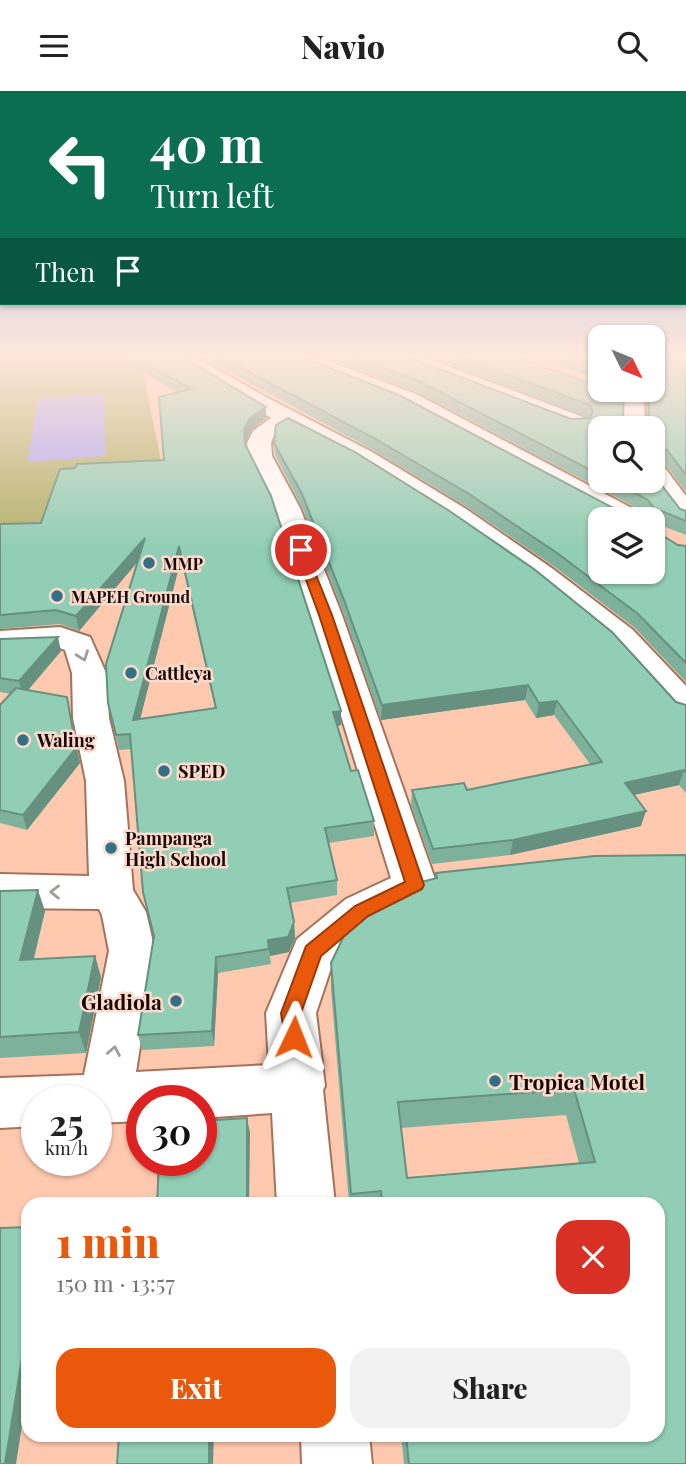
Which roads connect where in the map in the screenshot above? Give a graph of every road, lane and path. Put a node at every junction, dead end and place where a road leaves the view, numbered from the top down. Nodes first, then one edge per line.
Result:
1 (284, 420) edge
2 (295, 420) edge
3 (446, 420) edge
4 (570, 420) edge
5 (578, 423) edge
6 (665, 486) edge
7 (610, 507) edge
8 (686, 515) edge
9 (0, 641) edge
10 (686, 707) edge
11 (457, 880) edge
12 (415, 885) junction
13 (0, 891) edge
14 (111, 893) junction
15 (108, 1085) edge
16 (299, 1086) junction
17 (112, 1098) edge
18 (21, 1102) edge
19 (0, 1103) edge
20 (306, 1197) edge
21 (335, 1442) edge
22 (337, 1464) edge

1 - 12 street
2 - 10 street
3 - 7 street
4 - 5 street
6 - 8 street
9 -> 14 street
11 - 12 street
12 - 16 street
14 -> 13 street
15 -> 14 street
16 - 17 street
16 - 20 street
18 - 19 street
21 - 22 street

